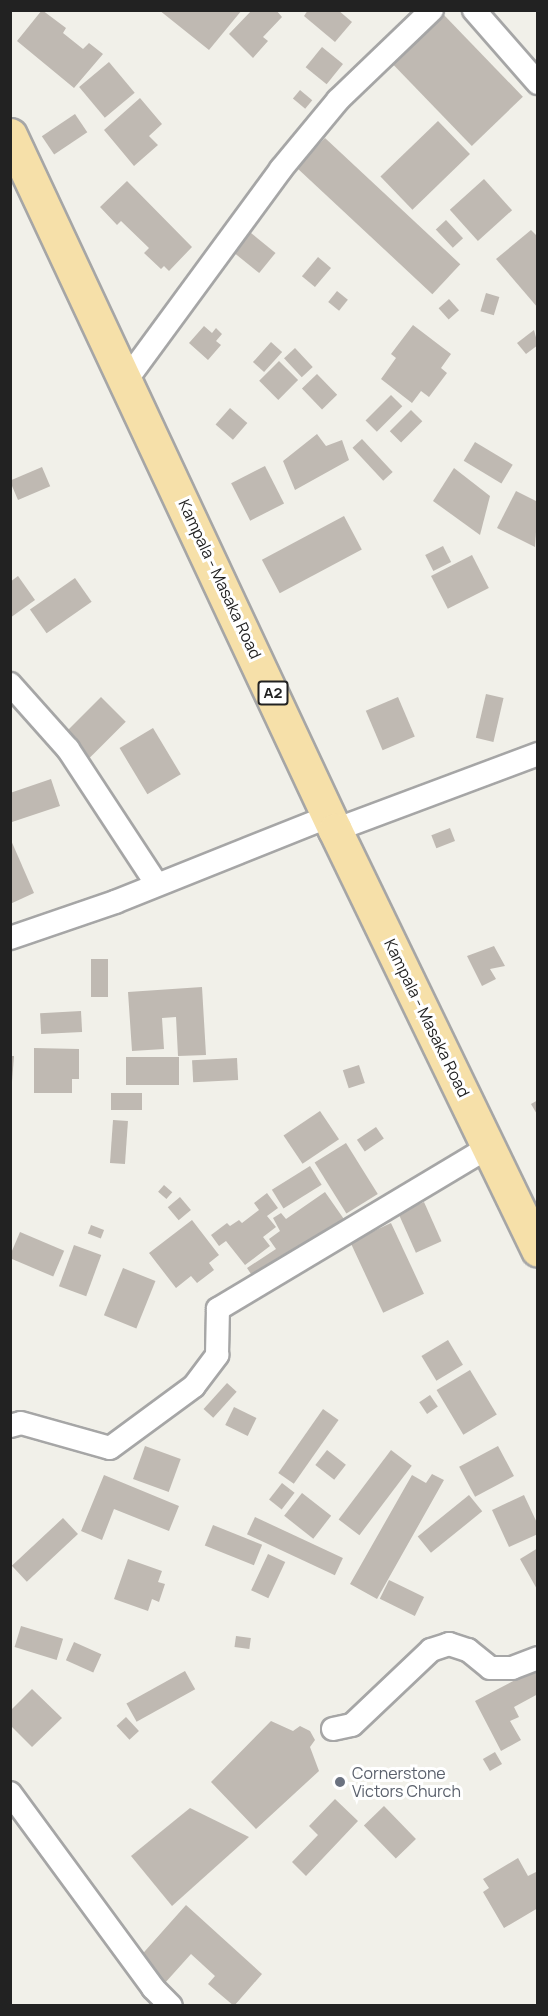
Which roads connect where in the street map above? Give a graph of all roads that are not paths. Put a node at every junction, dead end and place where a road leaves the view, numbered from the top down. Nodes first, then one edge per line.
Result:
1 (432, 10) edge
2 (474, 10) edge
3 (537, 82) edge
4 (10, 135) edge
5 (127, 379) junction
6 (10, 684) edge
7 (537, 754) edge
8 (333, 823) junction
9 (156, 883) junction
10 (10, 938) edge
11 (489, 1147) junction
12 (537, 1250) edge
13 (10, 1426) edge
14 (537, 1658) edge
15 (333, 1729) dead end
16 (10, 1793) edge
17 (171, 2006) edge

1 - 5 street
2 - 3 street
4 - 5 main road, Kampala - Masaka Road / A2
5 - 8 main road, Kampala - Masaka Road / A2
6 - 9 street
7 - 8 street
8 - 9 street
8 - 11 main road, Kampala - Masaka Road / A2
9 - 10 street
11 - 12 main road, Kampala - Masaka Road / A2
11 - 13 street
14 - 15 street
16 - 17 street

